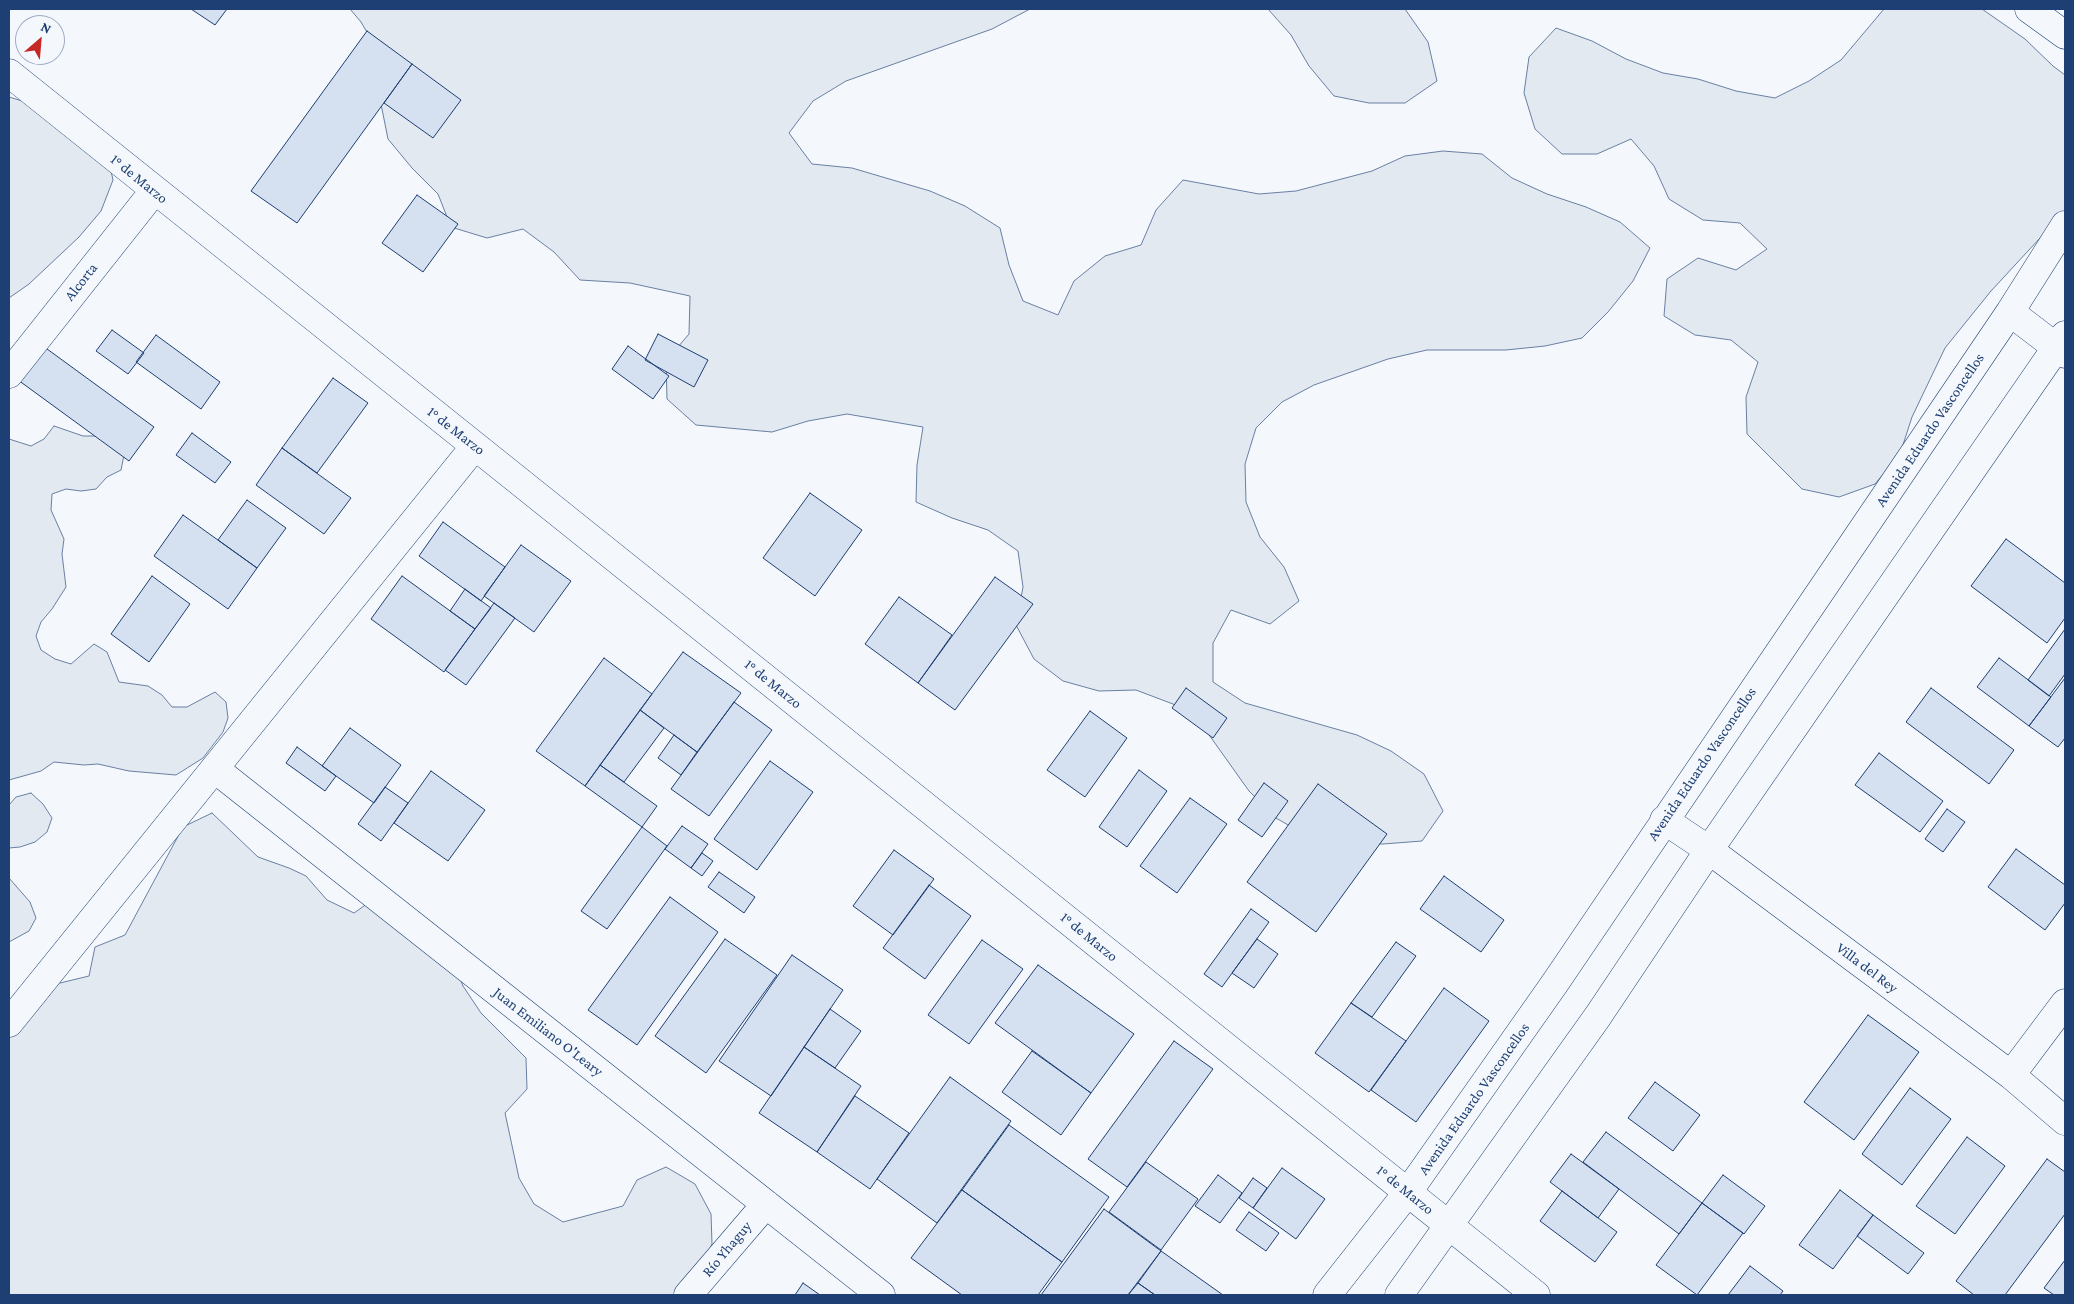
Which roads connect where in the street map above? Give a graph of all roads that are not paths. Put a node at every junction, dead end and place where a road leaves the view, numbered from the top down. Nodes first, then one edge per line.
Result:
1 (2030, 9) edge
2 (2065, 35) edge
3 (9, 73) edge
4 (154, 191) junction
5 (2065, 225) edge
6 (2010, 312) junction
7 (2062, 345) edge
8 (9, 374) edge
9 (476, 446) junction
10 (214, 769) junction
11 (1664, 820) junction
12 (1709, 850) junction
13 (2065, 1003) edge
14 (9, 1023) edge
15 (2011, 1076) junction
16 (2065, 1121) edge
17 (1408, 1192) junction
18 (766, 1204) junction
19 (1449, 1226) junction
20 (688, 1295) edge
21 (881, 1295) edge
22 (1328, 1295) edge
23 (1399, 1295) edge
24 (1536, 1295) edge

1 - 2 street
3 - 4 street, 1° de Marzo
4 - 8 street, Alcorta
4 - 9 street, 1° de Marzo
5 - 6 street, Avenida Eduardo Vasconcellos
6 - 7 street
6 - 11 street, Avenida Eduardo Vasconcellos
7 - 12 street
9 - 10 street
9 - 17 street, 1° de Marzo
10 - 14 street
10 - 18 street, Juan Emiliano O'Leary
11 - 12 street, Villa del Rey
11 - 17 street, Avenida Eduardo Vasconcellos
12 - 15 street, Villa del Rey
12 - 19 street
13 - 15 street
15 - 16 street, Villa del Rey
17 - 19 street, 1° de Marzo
17 - 22 street, Avenida Eduardo Vasconcellos
18 - 20 street, Río Yhaguy
18 - 21 street, Juan Emiliano O'Leary
19 - 23 street
19 - 24 street, 1° de Marzo

